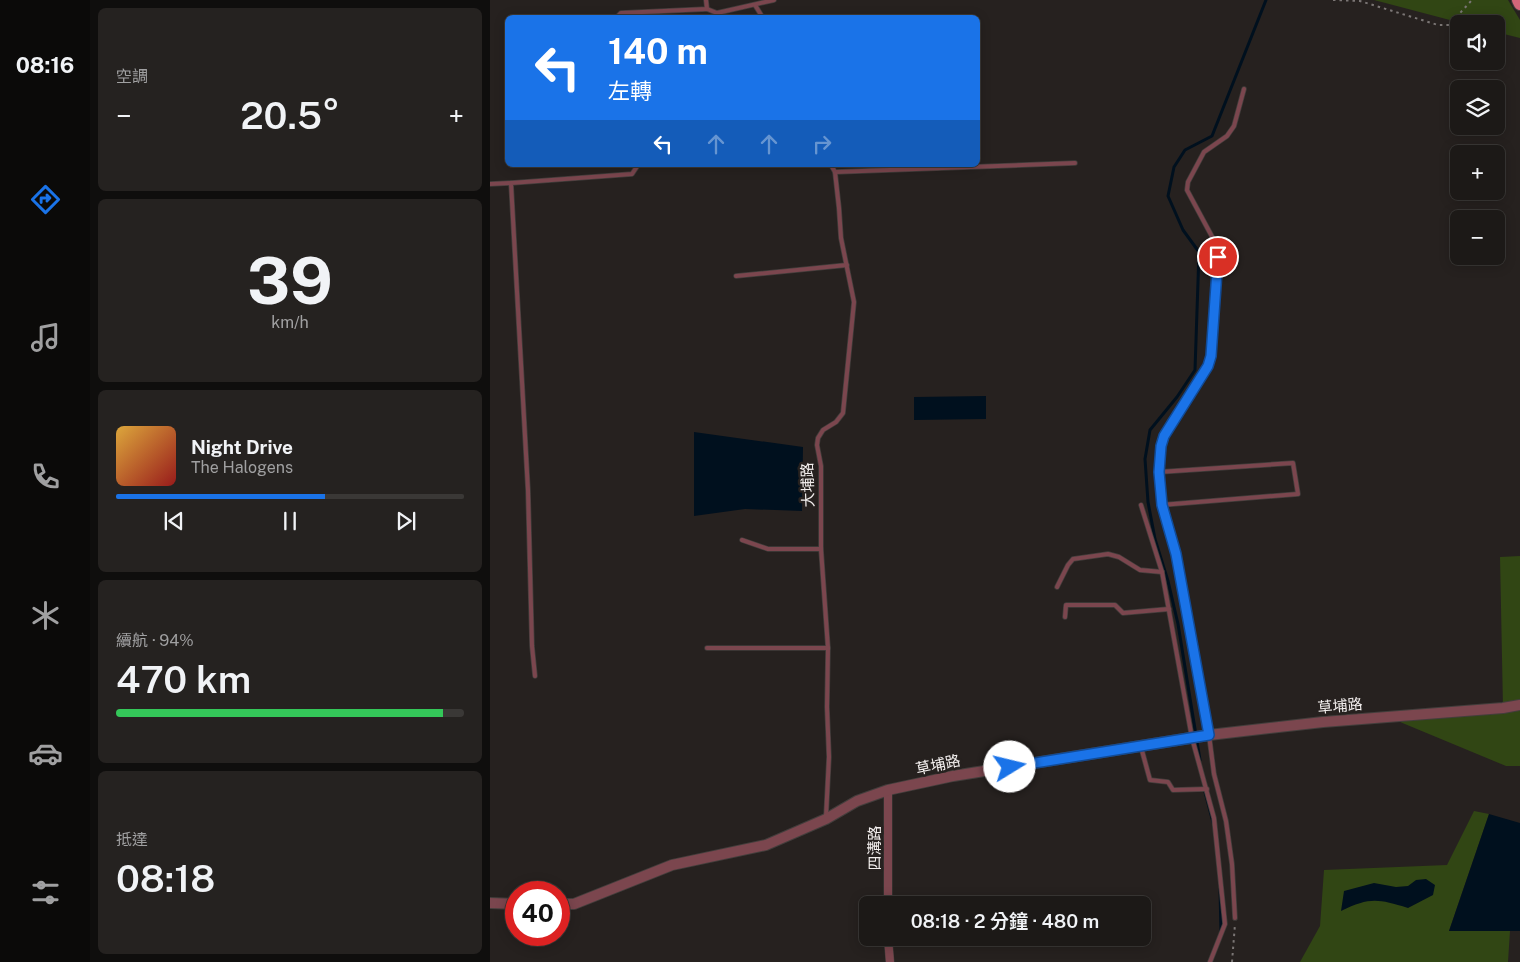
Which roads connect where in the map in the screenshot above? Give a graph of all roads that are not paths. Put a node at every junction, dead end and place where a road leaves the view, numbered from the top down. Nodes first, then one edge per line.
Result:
1 (706, 0) edge
2 (774, 0) edge
3 (1518, 0) edge
4 (1520, 4) edge
5 (755, 5) junction
6 (707, 9) junction
7 (620, 15) edge
8 (761, 15) edge
9 (1244, 89) dead end
10 (1075, 163) dead end
11 (637, 167) edge
12 (832, 167) edge
13 (968, 167) edge
14 (980, 167) edge
15 (834, 172) junction
16 (511, 183) junction
17 (490, 184) edge
18 (847, 265) junction
19 (736, 276) dead end
20 (1159, 472) junction
21 (1141, 505) dead end
22 (1162, 505) junction
23 (742, 540) dead end
24 (821, 549) junction
25 (1162, 572) junction
26 (1057, 587) dead end
27 (1169, 609) junction
28 (1065, 617) dead end
29 (707, 648) dead end
30 (828, 648) junction
31 (535, 676) dead end
32 (1520, 705) edge
33 (1209, 735) junction
34 (1192, 738) junction
35 (1141, 746) junction
36 (1207, 789) junction
37 (888, 790) junction
38 (826, 819) junction
39 (888, 896) edge
40 (490, 903) edge
41 (505, 904) edge
42 (570, 904) edge
43 (1235, 918) road end
44 (889, 946) edge
45 (890, 962) edge
46 (1210, 962) edge

1 - 6 lane
2 - 5 lane
3 - 4 main road
5 - 6 lane
5 - 8 lane
6 - 7 lane
9 - 20 lane
10 - 14 lane
11 - 16 lane
12 - 15 lane, 大埔路
13 - 15 lane
15 - 18 lane, 大埔路
16 - 17 lane
16 - 31 lane
18 - 19 lane
18 - 24 lane, 大埔路
20 - 22 lane
20 - 22 lane
21 - 25 lane
22 - 33 lane
23 - 24 lane
24 - 30 lane, 大埔路
25 - 26 lane
25 - 27 lane
27 - 28 lane
27 - 34 lane
29 - 30 lane
30 - 38 lane, 大埔路
32 - 33 street, 草埔路
33 - 34 street, 草埔路
33 - 43 lane
34 - 35 street, 草埔路
34 - 36 lane
35 - 36 lane
35 - 37 street, 草埔路
36 - 46 lane
37 - 38 street, 草埔路
37 - 39 street, 四溝路
38 - 42 street, 草埔路
40 - 41 street
44 - 45 street

